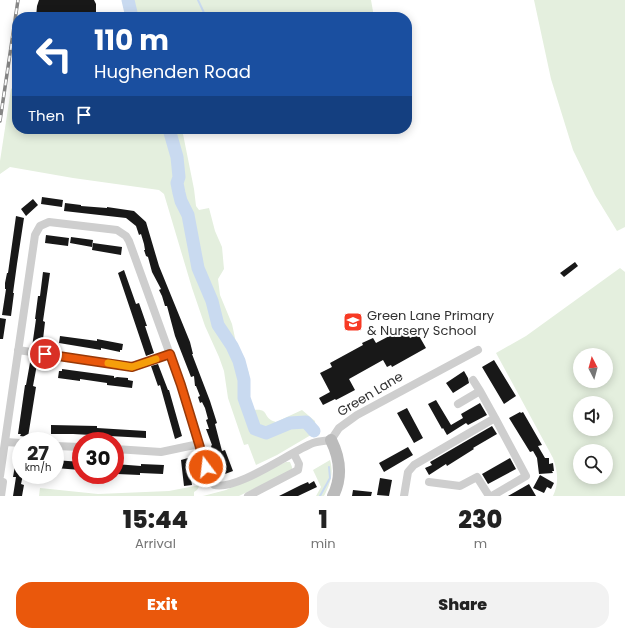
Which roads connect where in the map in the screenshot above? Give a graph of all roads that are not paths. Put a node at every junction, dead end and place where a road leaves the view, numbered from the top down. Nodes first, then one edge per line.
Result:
1 (18, 350) junction
2 (478, 350) dead end
3 (170, 354) junction
4 (473, 380) dead end
5 (480, 391) junction
6 (458, 404) dead end
7 (495, 418) junction
8 (331, 440) junction
9 (6, 442) junction
10 (12, 442) edge
11 (199, 444) junction
12 (124, 450) edge
13 (294, 454) junction
14 (2, 479) edge
15 (429, 482) dead end
16 (1, 496) edge
17 (248, 496) edge
18 (333, 496) edge
19 (404, 496) edge
20 (489, 496) edge
21 (492, 496) edge

1 - 3 street
1 - 3 street
1 - 9 street
2 - 8 street, Green Lane
3 - 11 street
4 - 5 street
5 - 6 street
5 - 7 street
7 - 19 street
7 - 21 street
8 - 13 street
8 - 18 street
9 - 10 street
9 - 14 street
11 - 12 street
11 - 13 street
13 - 17 street
14 - 16 street
15 - 20 street

